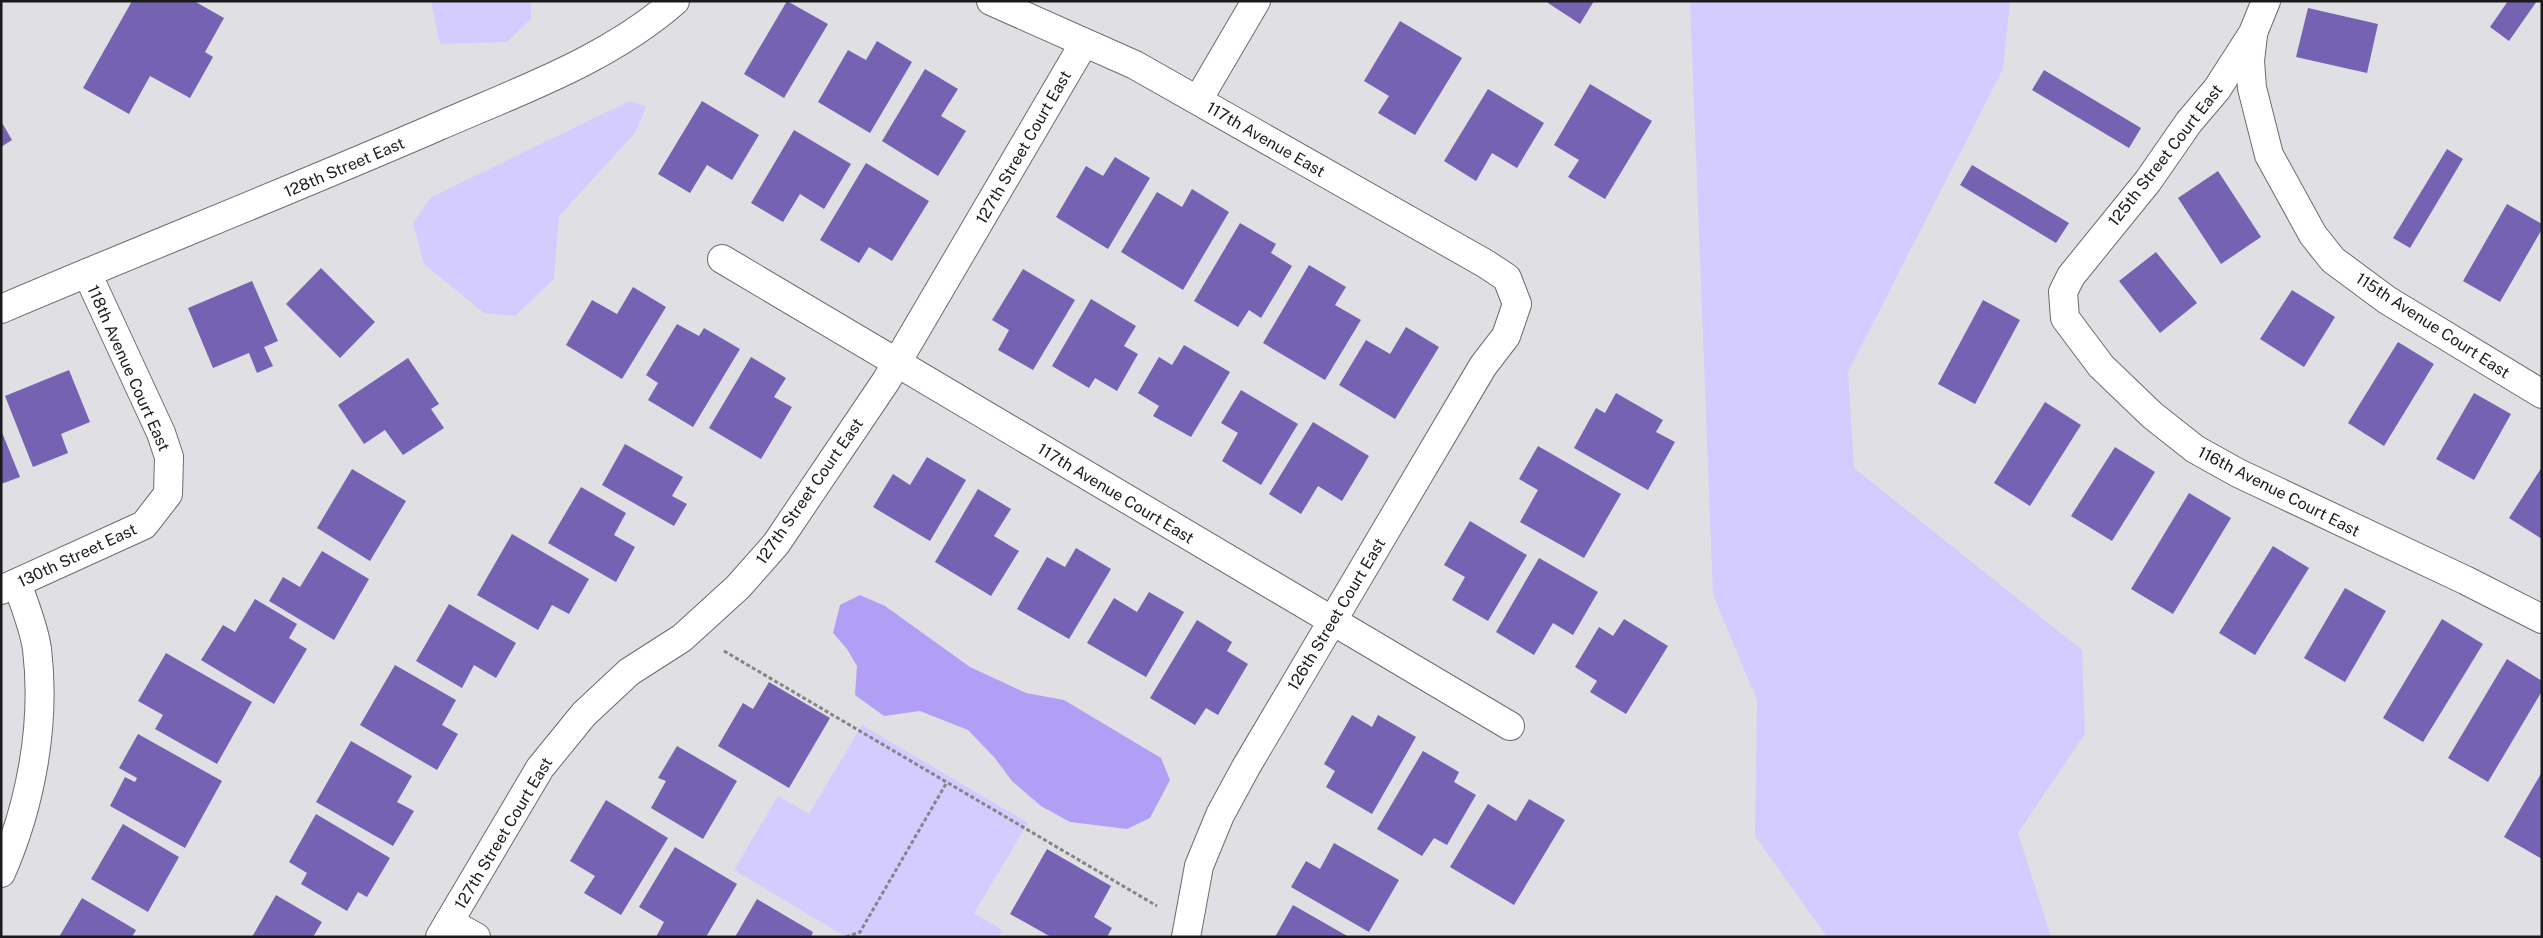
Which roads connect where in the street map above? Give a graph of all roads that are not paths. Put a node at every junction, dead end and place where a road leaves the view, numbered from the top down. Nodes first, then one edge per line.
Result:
1 (675, 1) edge
2 (991, 1) edge
3 (1256, 1) edge
4 (2259, 1) edge
5 (2266, 1) edge
6 (2253, 33) junction
7 (1084, 42) junction
8 (1198, 100) junction
9 (722, 259) dead end
10 (87, 273) junction
11 (1517, 304) joint
12 (2062, 305) joint
13 (1, 309) edge
14 (896, 362) junction
15 (2542, 394) edge
16 (168, 494) joint
17 (9, 586) edge
18 (2542, 619) edge
19 (1333, 621) junction
20 (1510, 726) dead end
21 (1, 873) edge
22 (445, 929) edge
23 (476, 937) edge
24 (1186, 937) edge

1 - 10 street, 128th Street East
2 - 7 street, 117th Avenue East
3 - 8 street
4 - 6 street, 115th Avenue Court East
5 - 6 street, 125th Street Court East
6 - 12 street, 125th Street Court East
6 - 15 street, 115th Avenue Court East
7 - 8 street, 117th Avenue East
7 - 14 street, 127th Street Court East
8 - 11 street, 117th Avenue East
9 - 14 street, 117th Avenue Court East
10 - 13 street, 128th Street East
10 - 16 street, 118th Avenue Court East
11 - 19 street, 126th Street Court East
12 - 18 street, 116th Avenue Court East
14 - 19 street, 117th Avenue Court East
14 - 22 street, 127th Street Court East
16 - 17 street, 130th Street East
17 - 21 street
19 - 20 street, 117th Avenue Court East
19 - 24 street, 126th Street Court East
22 - 23 street

